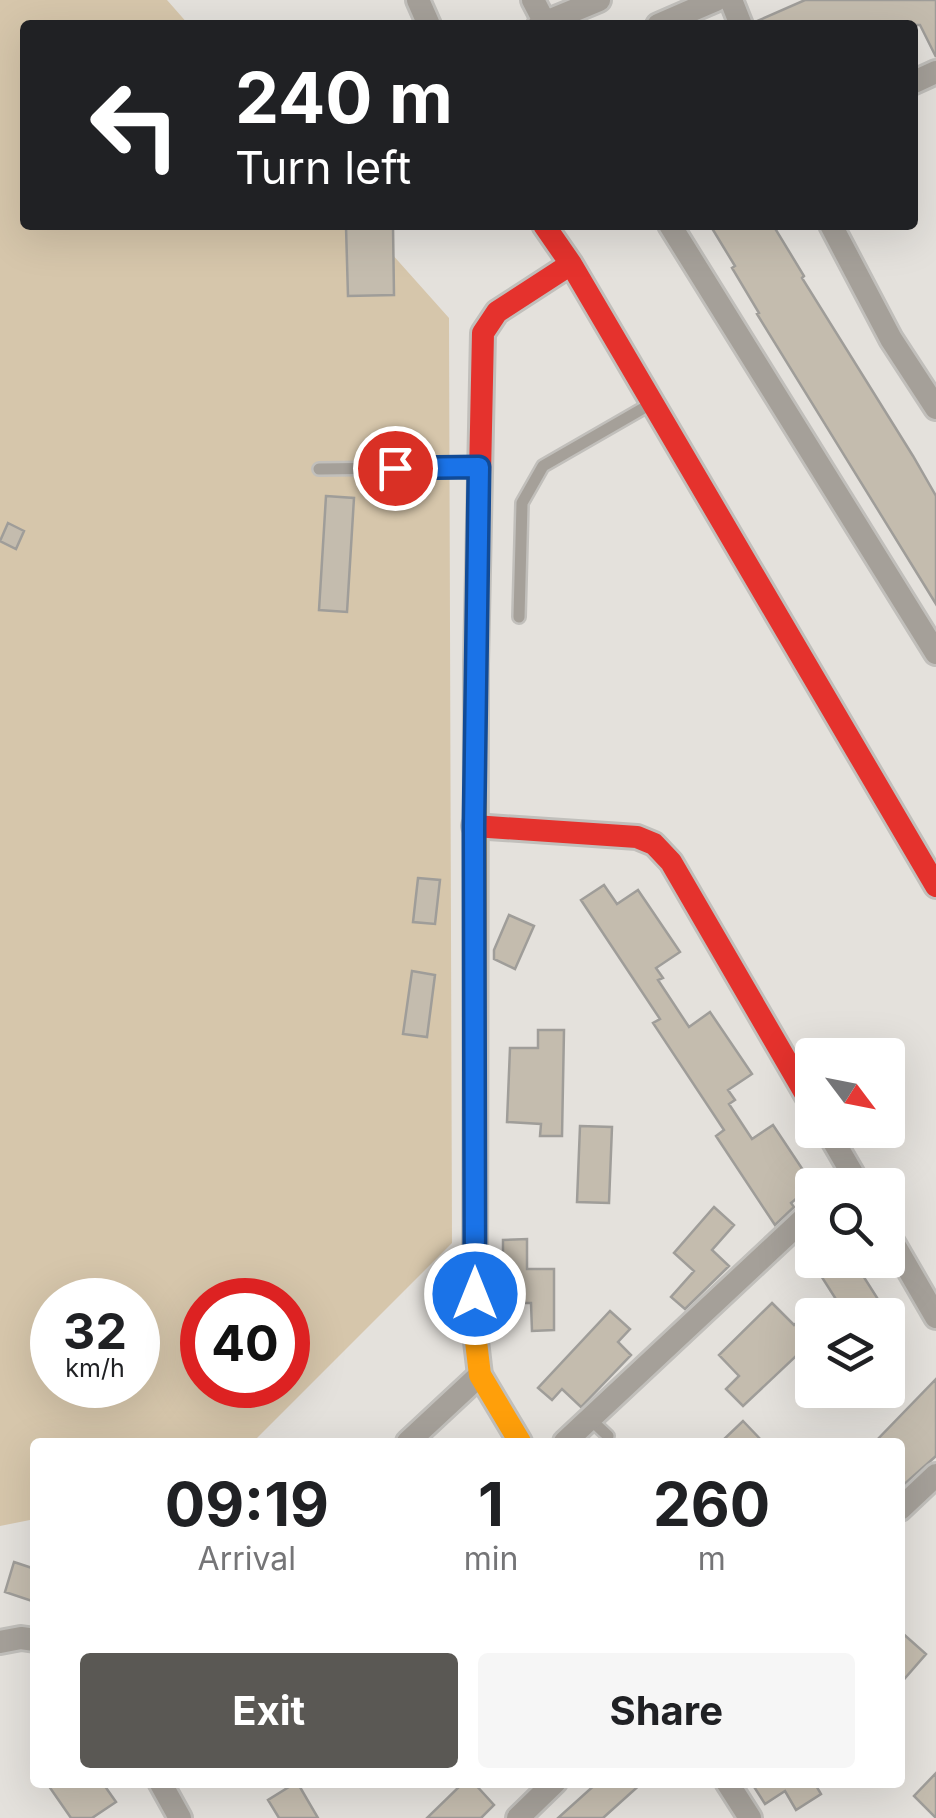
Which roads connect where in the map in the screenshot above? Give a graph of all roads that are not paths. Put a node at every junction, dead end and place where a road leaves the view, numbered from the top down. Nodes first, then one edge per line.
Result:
1 (600, 0) edge
2 (716, 0) edge
3 (552, 20) edge
4 (670, 20) edge
5 (547, 230) edge
6 (673, 230) edge
7 (833, 230) edge
8 (571, 264) junction
9 (653, 403) junction
10 (936, 408) edge
11 (479, 467) junction
12 (319, 468) dead end
13 (519, 618) dead end
14 (936, 653) edge
15 (474, 826) junction
16 (936, 886) edge
17 (795, 1075) edge
18 (795, 1226) edge
19 (905, 1263) edge
20 (936, 1317) edge
21 (480, 1375) junction
22 (590, 1418) junction
23 (608, 1436) dead end
24 (412, 1438) edge
25 (518, 1438) edge
26 (568, 1438) edge
27 (936, 1474) edge
28 (905, 1504) edge
29 (30, 1639) edge
30 (0, 1642) edge
31 (163, 1788) edge
32 (731, 1788) edge
33 (530, 1792) edge
34 (180, 1818) edge
35 (518, 1818) edge
36 (750, 1818) edge

1 - 3 street
2 - 4 street
5 - 8 street
6 - 14 street
7 - 10 street
8 - 9 street
8 - 11 street
9 - 13 lane
9 - 16 street
11 - 12 lane
11 - 15 street
15 - 17 street
15 - 21 street
18 - 22 street
19 - 20 street
21 - 24 street
21 - 25 street
22 - 23 lane
22 - 26 street
27 - 28 street
29 - 30 street
31 - 34 street
32 - 36 street
33 - 35 street

